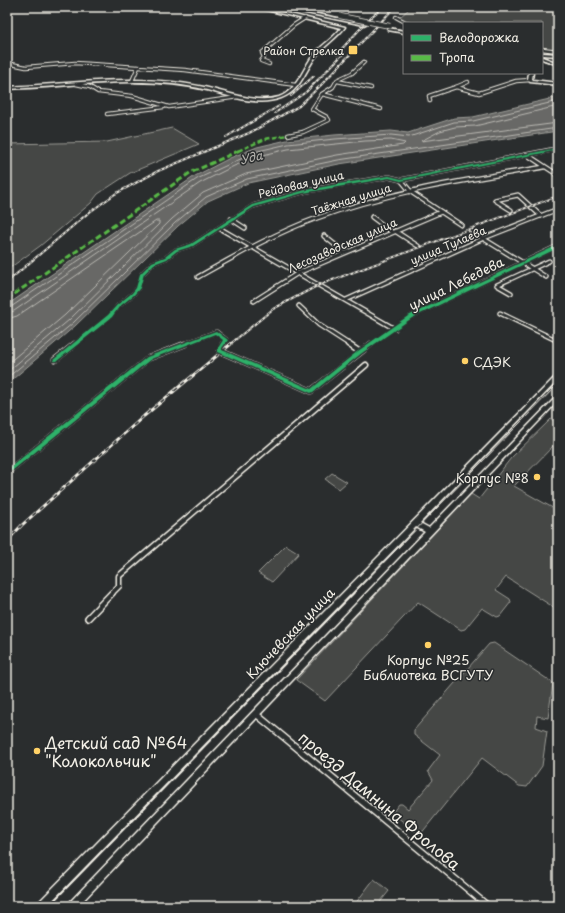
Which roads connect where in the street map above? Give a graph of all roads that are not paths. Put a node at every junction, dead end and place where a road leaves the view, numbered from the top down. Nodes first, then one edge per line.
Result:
1 (256, 7) edge
2 (279, 7) edge
3 (292, 7) edge
4 (339, 17) junction
5 (396, 17) dead end
6 (305, 18) junction
7 (405, 22) edge
8 (403, 30) edge
9 (558, 51) edge
10 (558, 55) edge
11 (543, 56) edge
12 (543, 56) edge
13 (543, 56) edge
14 (543, 57) edge
15 (364, 62) dead end
16 (7, 63) edge
17 (269, 64) dead end
18 (558, 64) edge
19 (138, 67) junction
20 (558, 68) edge
21 (531, 74) edge
22 (337, 80) junction
23 (531, 80) junction
24 (132, 81) junction
25 (468, 82) dead end
26 (76, 84) junction
27 (558, 84) edge
28 (296, 85) junction
29 (456, 87) junction
30 (7, 88) edge
31 (371, 88) dead end
32 (322, 94) junction
33 (239, 97) junction
34 (430, 102) dead end
35 (169, 107) junction
36 (381, 109) dead end
37 (107, 114) dead end
38 (288, 135) dead end
39 (558, 149) edge
40 (529, 156) junction
41 (544, 167) junction
42 (558, 175) edge
43 (400, 180) junction
44 (411, 192) junction
45 (558, 209) edge
46 (510, 210) dead end
47 (441, 212) junction
48 (541, 216) junction
49 (372, 217) dead end
50 (231, 219) junction
51 (461, 225) dead end
52 (218, 228) junction
53 (245, 228) dead end
54 (471, 231) dead end
55 (393, 232) junction
56 (324, 236) dead end
57 (484, 238) junction
58 (418, 246) dead end
59 (558, 246) edge
60 (253, 247) junction
61 (344, 252) junction
62 (549, 261) dead end
63 (523, 262) junction
64 (533, 269) junction
65 (298, 273) junction
66 (198, 277) dead end
67 (546, 277) dead end
68 (511, 293) dead end
69 (346, 300) junction
70 (254, 301) dead end
71 (299, 306) dead end
72 (500, 314) dead end
73 (395, 329) junction
74 (558, 341) edge
75 (360, 352) junction
76 (55, 360) dead end
77 (366, 364) dead end
78 (558, 377) edge
79 (558, 398) edge
80 (11, 469) dead end
81 (415, 523) junction
82 (430, 532) junction
83 (88, 618) dead end
84 (256, 714) junction
85 (41, 906) edge
86 (72, 906) edge
87 (488, 906) edge

1 - 6 main road
2 - 4 main road
3 - 4 main road
4 - 8 main road, bridge
5 - 7 street
6 - 17 street
6 - 28 main road
9 - 11 street
10 - 12 main road
13 - 18 main road
14 - 20 main road
15 - 22 street
16 - 19 street
19 - 24 street
19 - 28 street
21 - 23 main road
22 - 31 street
22 - 32 street
23 - 27 main road
23 - 29 street
24 - 26 main road
24 - 33 main road
25 - 29 street
26 - 30 main road
26 - 35 street
28 - 33 main road
29 - 34 street
32 - 36 street
32 - 38 street
33 - 35 street
35 - 37 street
39 - 40 street, Рейдовая улица
40 - 41 street
40 - 43 street, Рейдовая улица
41 - 42 street
41 - 44 street, Таёжная улица
43 - 44 street
43 - 50 street, Рейдовая улица
44 - 47 street
44 - 60 street, Таёжная улица
45 - 48 street, улица Тулаева
46 - 48 street
47 - 51 street
47 - 55 street, Лесозаводская улица
48 - 57 street, улица Тулаева
49 - 55 street
50 - 52 street, Рейдовая улица
50 - 53 street
52 - 60 street
52 - 76 street, Рейдовая улица
54 - 57 street
55 - 58 street
55 - 61 street, Лесозаводская улица
56 - 61 street
57 - 63 street
57 - 69 street, улица Тулаева
59 - 63 street, улица Лебедева
60 - 65 street
60 - 66 street, Таёжная улица
61 - 65 street, Лесозаводская улица
62 - 64 street
63 - 64 street
63 - 73 street, улица Лебедева
64 - 67 street
64 - 68 street
65 - 69 street
65 - 70 street, Лесозаводская улица
69 - 73 street
71 - 75 street
72 - 74 street
73 - 75 street, улица Лебедева
75 - 80 street, улица Лебедева
77 - 83 street
78 - 81 main road, Ключевская улица
79 - 82 main road
81 - 82 main road
81 - 85 main road, Ключевская улица
82 - 84 main road
84 - 86 main road
84 - 87 street, проезд Дамнина Фролова

